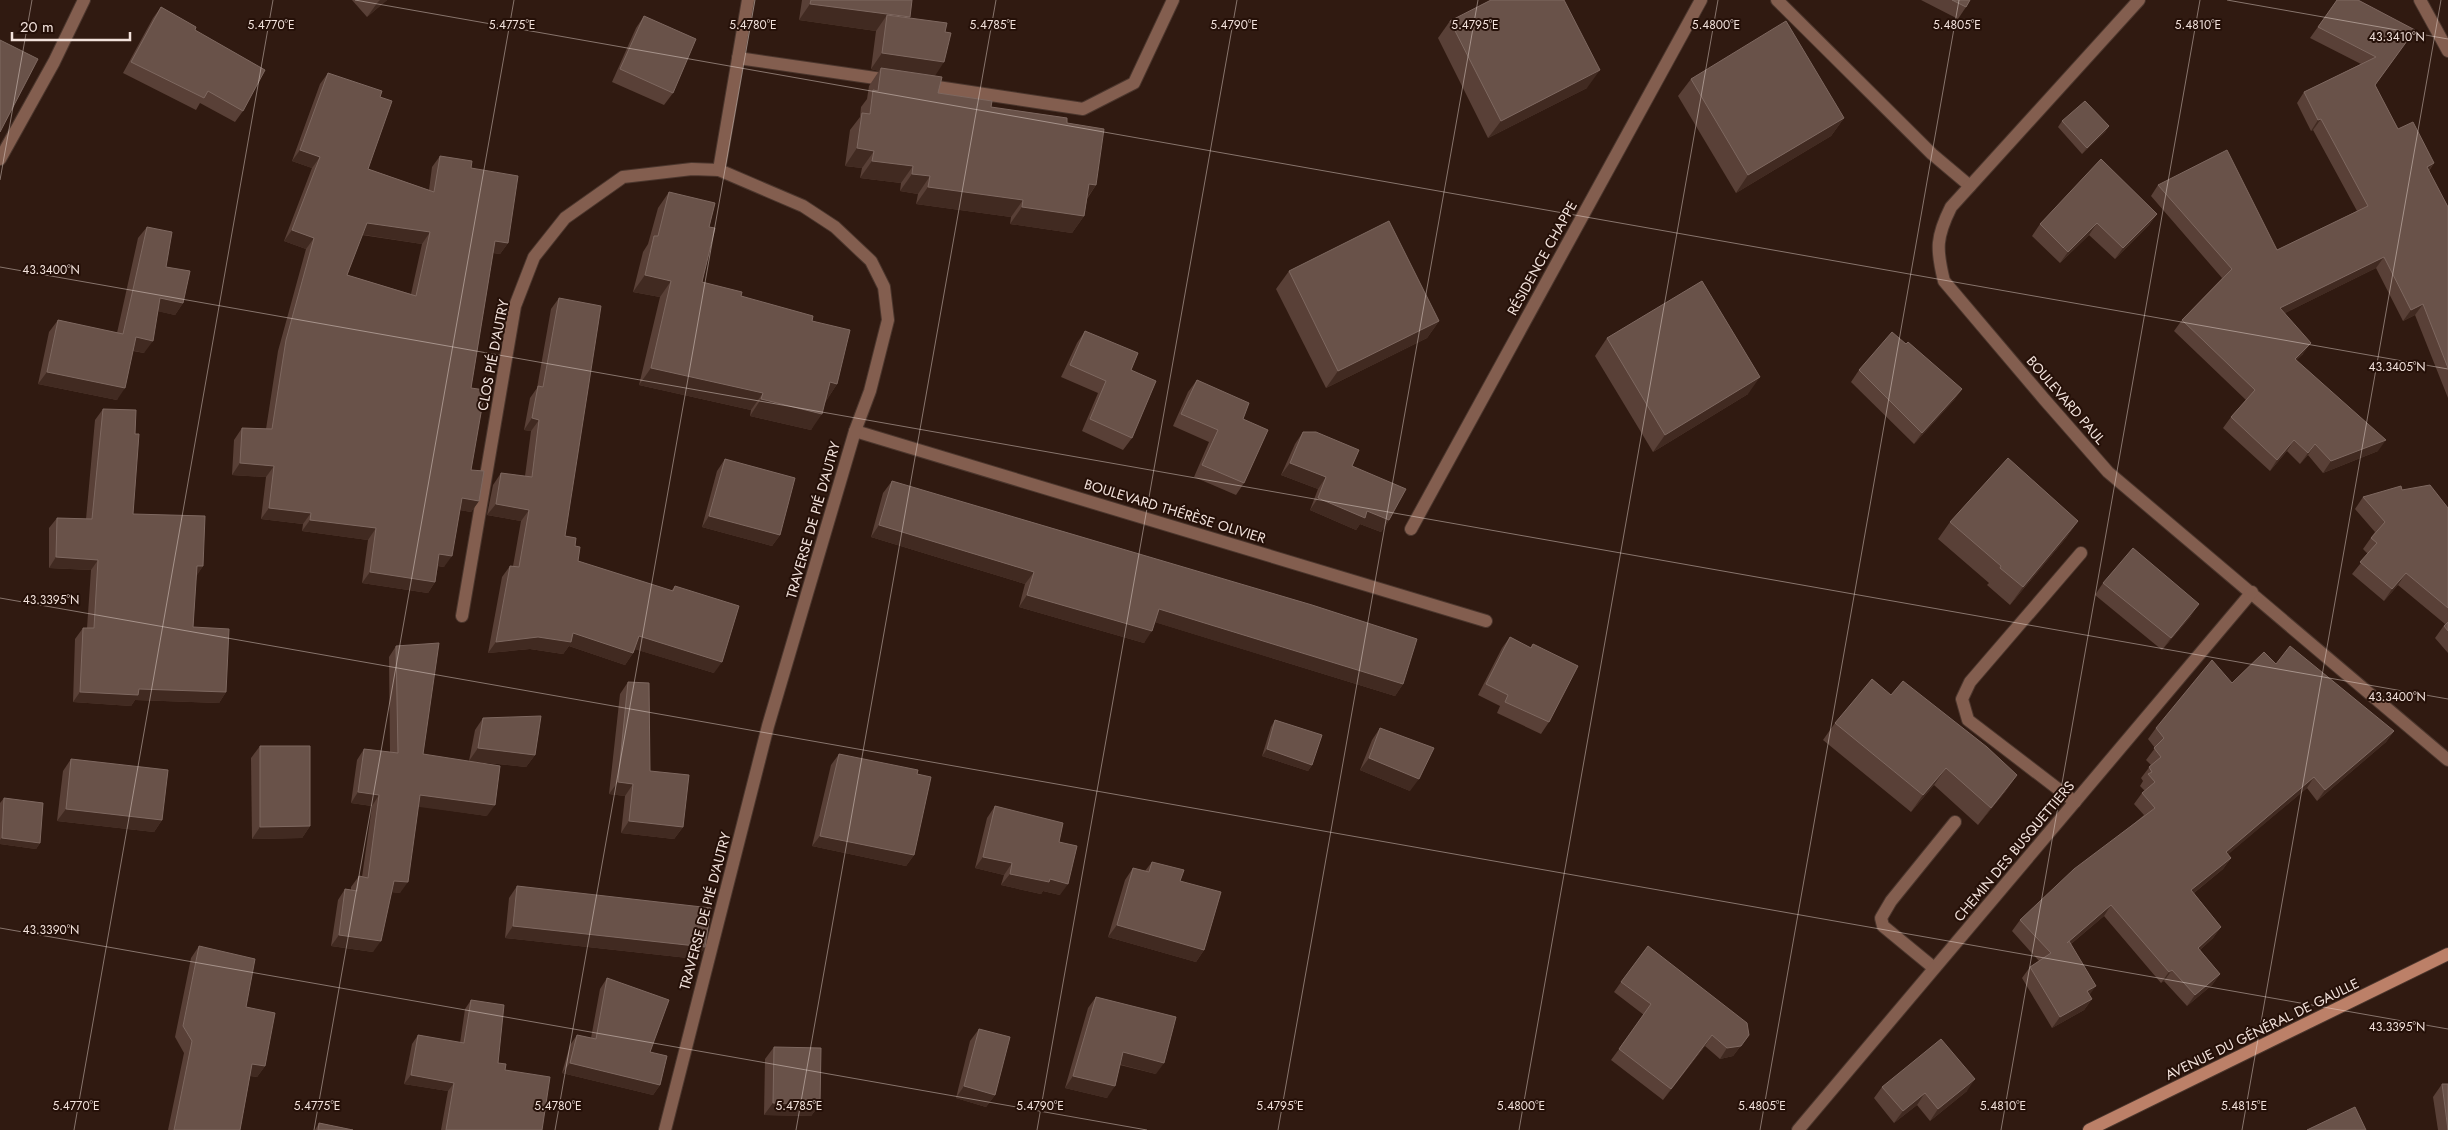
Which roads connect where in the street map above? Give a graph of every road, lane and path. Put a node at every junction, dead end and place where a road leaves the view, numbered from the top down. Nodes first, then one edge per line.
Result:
1 (84, 0) edge
2 (748, 0) edge
3 (1173, 0) edge
4 (1701, 0) edge
5 (1777, 0) edge
6 (2139, 0) edge
7 (2420, 0) edge
8 (2448, 51) edge
9 (738, 58) junction
10 (0, 159) edge
11 (719, 170) junction
12 (1970, 186) junction
13 (855, 431) junction
14 (1411, 530) dead end
15 (2081, 553) dead end
16 (2252, 592) junction
17 (462, 616) dead end
18 (1486, 621) dead end
19 (2448, 760) edge
20 (2075, 802) junction
21 (1955, 822) dead end
22 (2448, 954) edge
23 (1934, 968) junction
24 (664, 1130) edge
25 (1798, 1130) edge
26 (2089, 1130) edge

1 - 10 street
2 - 9 street
3 - 9 street
4 - 14 street, RÉSIDENCE CHAPPE
5 - 12 street
6 - 12 street, BOULEVARD PAUL
7 - 8 street
9 - 11 street
11 - 13 street, TRAVERSE DE PIÉ D'AUTRY
11 - 17 street, CLOS PIÉ D'AUTRY
12 - 16 street, BOULEVARD PAUL
13 - 18 street, BOULEVARD THÉRÈSE OLIVIER
13 - 24 street, TRAVERSE DE PIÉ D'AUTRY
15 - 20 street
16 - 19 street, BOULEVARD PAUL
16 - 20 street, CHEMIN DES BUSQUETTIERS
20 - 23 street, CHEMIN DES BUSQUETTIERS
21 - 23 street
22 - 26 main road, AVENUE DU GÉNÉRAL DE GAULLE
23 - 25 street, CHEMIN DES BUSQUETTIERS

